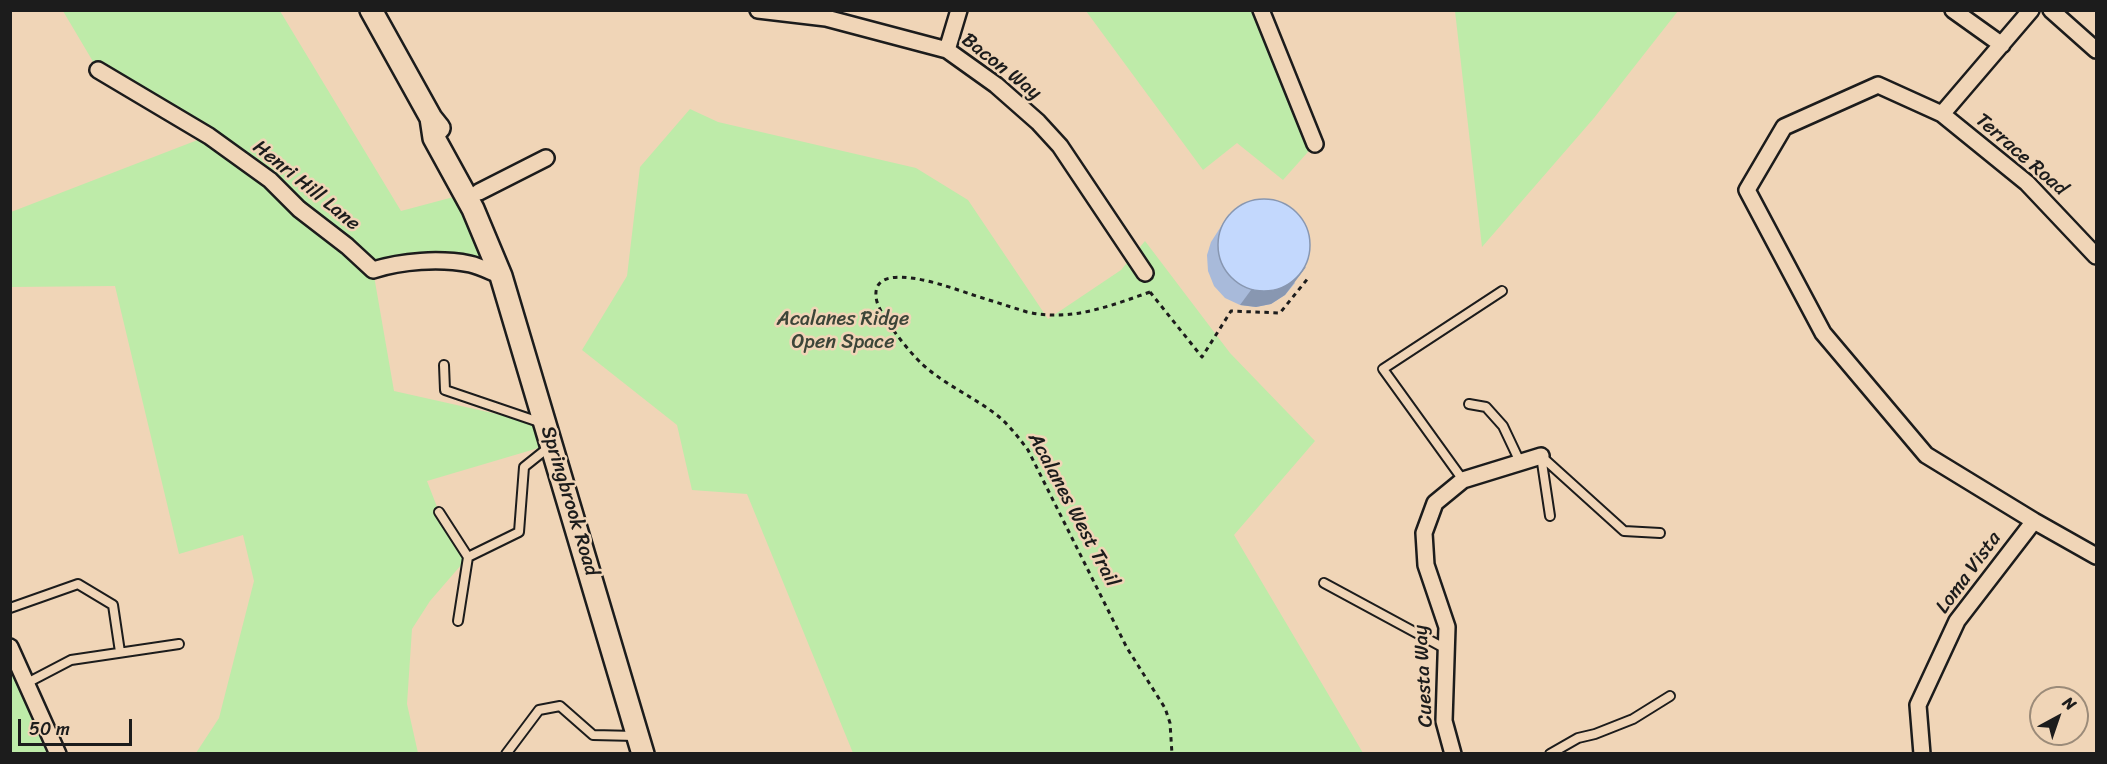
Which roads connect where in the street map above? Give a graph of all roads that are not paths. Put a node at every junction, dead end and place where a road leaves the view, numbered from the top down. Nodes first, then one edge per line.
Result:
1 (371, 10) edge
2 (758, 10) edge
3 (959, 10) edge
4 (1260, 10) edge
5 (1953, 10) edge
6 (2031, 10) edge
7 (2051, 10) edge
8 (2002, 45) junction
9 (947, 50) junction
10 (2097, 50) edge
11 (98, 70) dead end
12 (1942, 114) junction
13 (431, 118) junction
14 (1315, 144) dead end
15 (546, 158) dead end
16 (479, 192) junction
17 (491, 250) junction
18 (2097, 256) edge
19 (1144, 273) dead end
20 (501, 276) junction
21 (1502, 291) dead end
22 (444, 365) dead end
23 (1469, 404) dead end
24 (549, 435) junction
25 (1541, 456) junction
26 (1520, 462) junction
27 (1463, 480) junction
28 (439, 512) dead end
29 (1550, 516) dead end
30 (2034, 522) junction
31 (1660, 533) dead end
32 (2097, 556) edge
33 (468, 557) junction
34 (1324, 583) dead end
35 (10, 608) edge
36 (458, 621) dead end
37 (179, 644) dead end
38 (10, 647) edge
39 (1446, 649) junction
40 (120, 652) junction
41 (27, 683) junction
42 (1670, 696) dead end
43 (640, 745) edge
44 (58, 753) edge
45 (506, 753) edge
46 (1453, 753) edge
47 (1550, 753) edge
48 (1922, 753) edge

1 - 13 street, Springbrook Road
2 - 9 street, Bacon Way
3 - 9 street
4 - 14 street
5 - 8 street
6 - 8 street
7 - 10 street
8 - 12 street
9 - 19 street, Bacon Way
11 - 20 street, Henri Hill Lane
12 - 18 street, Terrace Road
12 - 30 street, Terrace Road
13 - 16 street, Springbrook Road
13 - 17 street, Springbrook Road
15 - 16 street
16 - 17 street, Springbrook Road
17 - 20 street, Springbrook Road
20 - 24 street, Springbrook Road
21 - 27 lane
22 - 24 lane
23 - 26 lane
24 - 33 lane
24 - 43 street, Springbrook Road
25 - 26 street, Cuesta Way
25 - 29 lane
25 - 31 lane
26 - 27 street, Cuesta Way
27 - 39 street, Cuesta Way
28 - 33 lane
30 - 32 street
30 - 48 street, Loma Vista
33 - 36 lane
34 - 39 lane
35 - 40 lane
37 - 40 lane
38 - 41 street
39 - 46 street, Cuesta Way
40 - 41 lane
41 - 44 street
42 - 47 lane
43 - 45 lane

